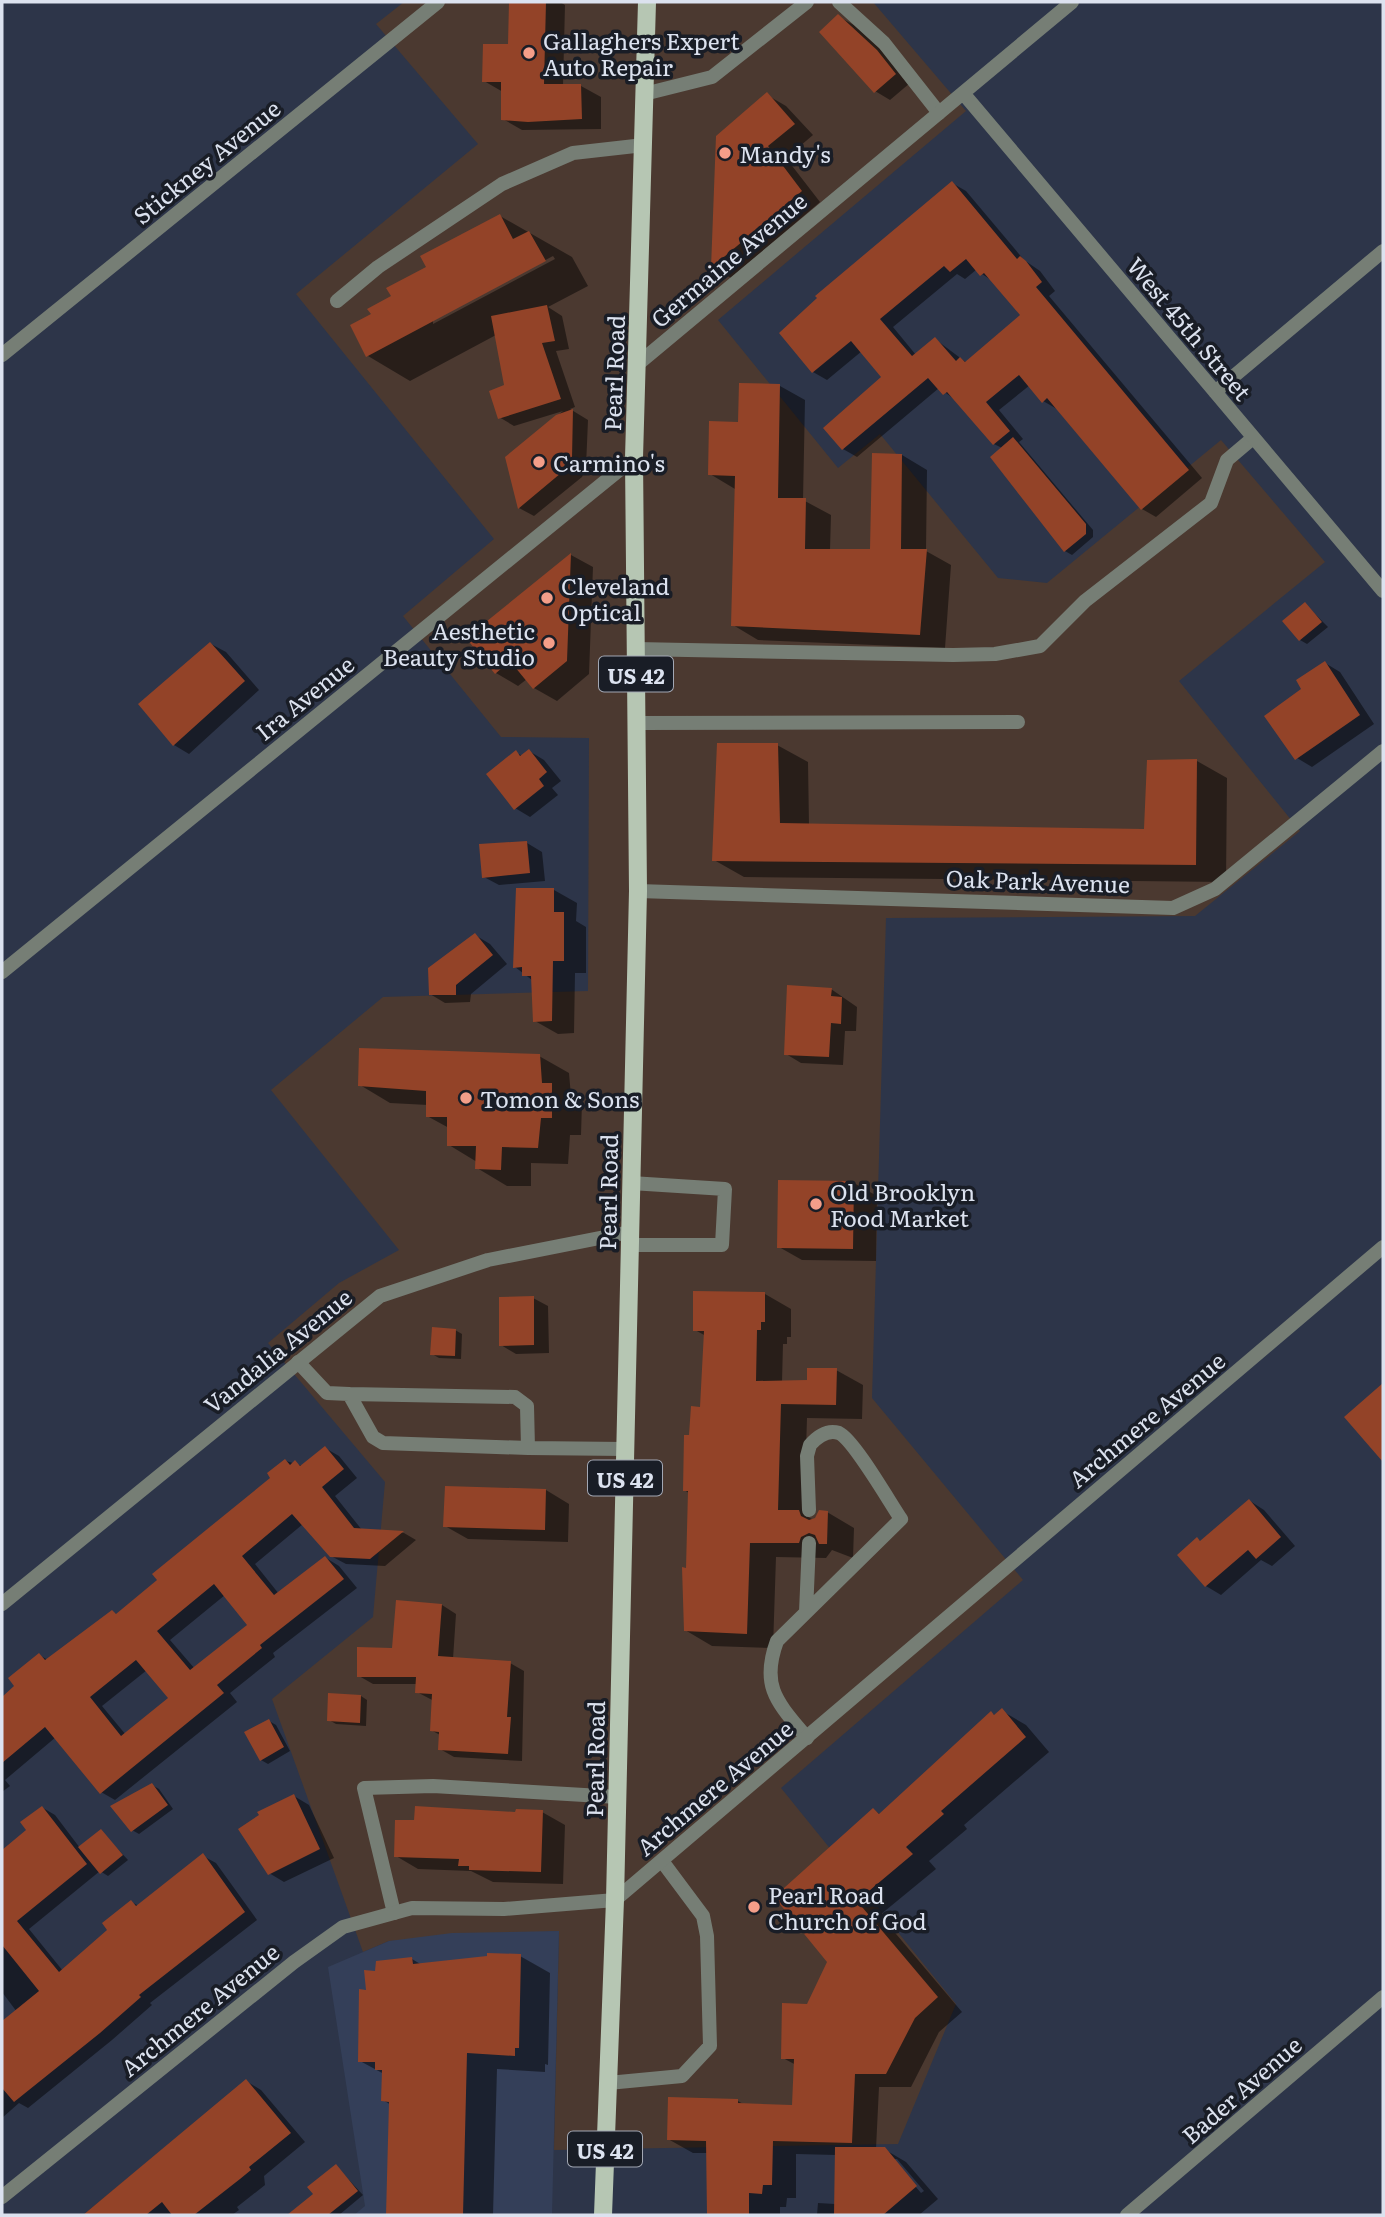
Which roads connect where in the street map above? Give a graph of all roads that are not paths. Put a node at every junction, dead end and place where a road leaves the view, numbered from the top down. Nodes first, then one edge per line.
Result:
1 (438, 2) edge
2 (647, 2) edge
3 (807, 2) edge
4 (839, 2) edge
5 (1072, 2) edge
6 (963, 93) junction
7 (645, 94) junction
8 (939, 113) junction
9 (644, 145) junction
10 (1383, 251) edge
11 (337, 301) dead end
12 (2, 355) edge
13 (639, 362) junction
14 (1215, 392) junction
15 (1254, 438) junction
16 (634, 458) junction
17 (1383, 591) edge
18 (636, 649) junction
19 (1018, 722) dead end
20 (637, 723) junction
21 (1383, 751) edge
22 (638, 891) junction
23 (2, 972) edge
24 (631, 1183) junction
25 (630, 1238) junction
26 (1383, 1247) edge
27 (298, 1362) junction
28 (349, 1394) junction
29 (528, 1447) junction
30 (625, 1449) junction
31 (809, 1510) dead end
32 (809, 1543) dead end
33 (2, 1604) edge
34 (806, 1612) junction
35 (807, 1738) junction
36 (618, 1797) junction
37 (662, 1861) junction
38 (615, 1900) junction
39 (394, 1913) junction
40 (1383, 1997) edge
41 (608, 2082) junction
42 (2, 2197) edge
43 (603, 2215) edge
44 (1128, 2215) edge

1 - 12 street, Stickney Avenue
2 - 7 main road, Pearl Road / US 42
3 - 7 street
4 - 8 street
5 - 6 street, Germaine Avenue
6 - 8 street, Germaine Avenue
6 - 14 street, West 45th Street
7 - 9 main road, Pearl Road / US 42
8 - 13 street, Germaine Avenue
9 - 11 street
9 - 13 main road, Pearl Road / US 42
10 - 14 street
13 - 16 main road, Pearl Road / US 42
14 - 15 street, West 45th Street
15 - 17 street, West 45th Street
15 - 18 street
16 - 18 main road, Pearl Road / US 42
16 - 23 street, Ira Avenue
18 - 20 main road, Pearl Road / US 42
19 - 20 street
20 - 22 main road, Pearl Road / US 42
21 - 22 street, Oak Park Avenue
22 - 24 main road, Pearl Road / US 42
24 - 25 main road, Pearl Road / US 42
24 - 25 street, Vandalia Avenue
25 - 27 street, Vandalia Avenue
25 - 30 main road, Pearl Road / US 42
26 - 35 street, Archmere Avenue
27 - 28 street
27 - 33 street, Vandalia Avenue
28 - 29 street
28 - 29 street
29 - 30 street
30 - 36 main road, Pearl Road / US 42
31 - 34 street
32 - 34 street
34 - 35 street
35 - 37 street, Archmere Avenue
36 - 38 main road, Pearl Road / US 42
36 - 39 street
37 - 38 street, Archmere Avenue
37 - 41 street
38 - 39 street, Archmere Avenue
38 - 41 main road, Pearl Road / US 42
39 - 42 street, Archmere Avenue
40 - 44 street, Bader Avenue
41 - 43 main road, Pearl Road / US 42

